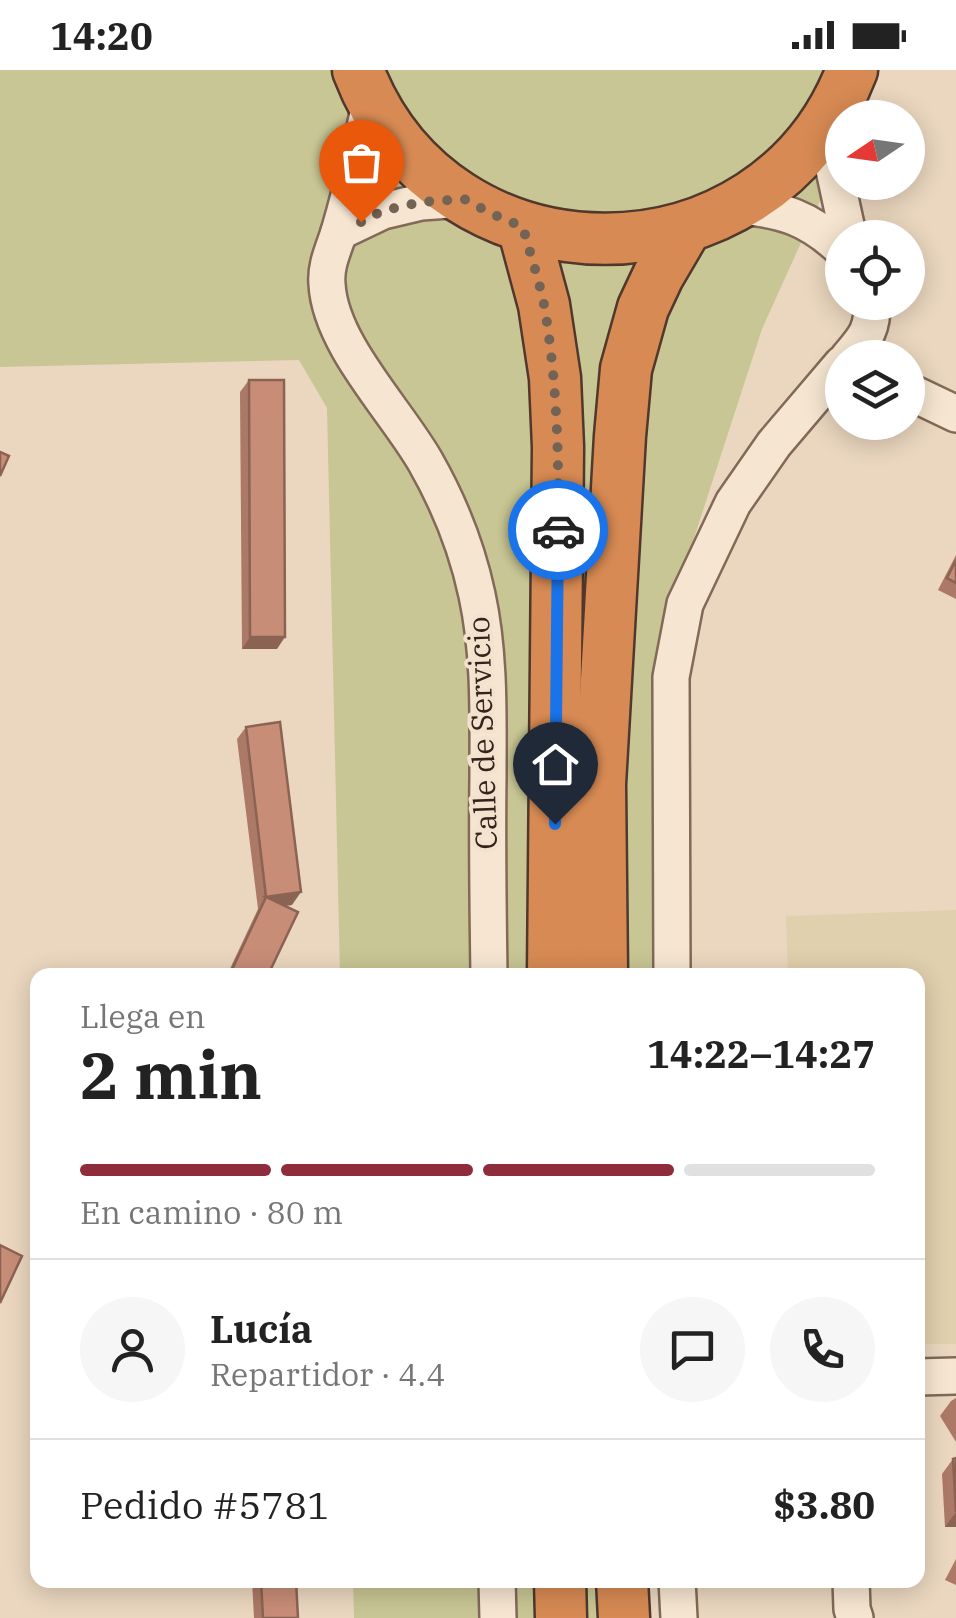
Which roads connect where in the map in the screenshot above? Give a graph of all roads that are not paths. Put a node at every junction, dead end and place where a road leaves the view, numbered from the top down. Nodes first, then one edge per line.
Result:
1 (852, 70) edge
2 (364, 85) edge
3 (823, 127) junction
4 (464, 199) junction
5 (736, 206) junction
6 (844, 220) edge
7 (523, 227) junction
8 (686, 228) junction
9 (340, 232) junction
10 (825, 235) edge
11 (825, 384) edge
12 (925, 399) edge
13 (956, 414) edge
14 (488, 968) edge
15 (553, 968) edge
16 (602, 968) edge
17 (672, 968) edge
18 (956, 1376) edge
19 (925, 1377) edge
20 (497, 1588) edge
21 (560, 1588) edge
22 (622, 1588) edge
23 (677, 1588) edge
24 (852, 1588) edge
25 (498, 1618) edge
26 (561, 1618) edge
27 (624, 1618) edge
28 (679, 1618) edge
29 (855, 1618) edge

1 - 3 highway
2 - 4 highway
2 - 9 street, Calle de Servicio
3 - 5 highway
3 - 6 street
4 - 7 highway
4 - 9 street
5 - 8 highway
5 - 10 street
7 - 8 highway
7 - 15 highway
8 - 16 highway
9 - 14 street, Calle de Servicio
11 - 17 street
12 - 13 street
18 - 19 street
20 - 25 street
21 - 26 highway
22 - 27 highway
23 - 28 street
24 - 29 street

